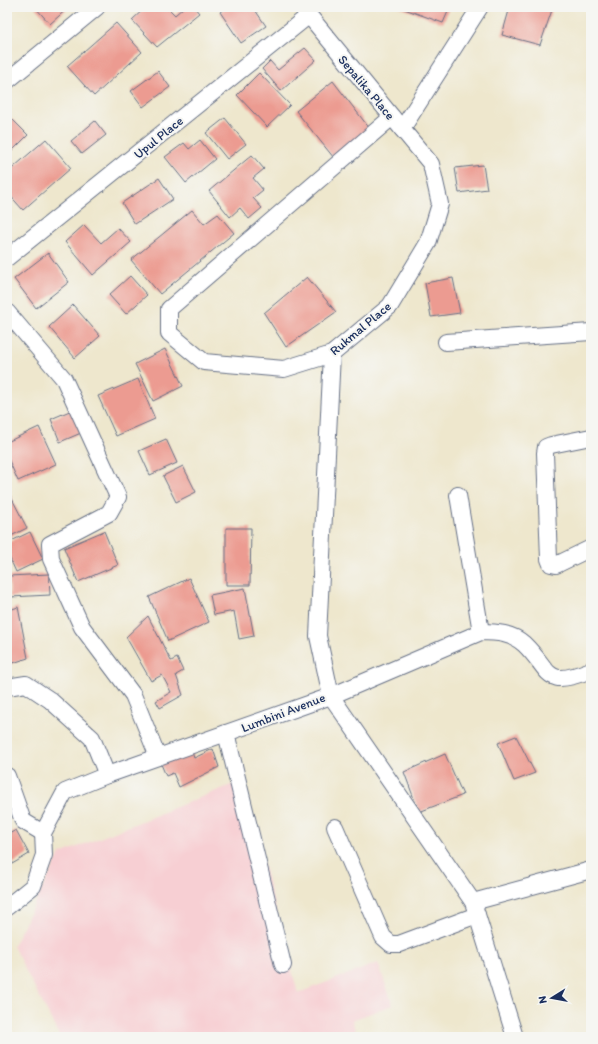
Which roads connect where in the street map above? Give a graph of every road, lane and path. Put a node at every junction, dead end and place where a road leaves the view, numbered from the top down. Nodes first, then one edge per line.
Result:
1 (97, 7) edge
2 (480, 7) edge
3 (305, 11) edge
4 (7, 81) edge
5 (397, 123) junction
6 (7, 258) edge
7 (7, 312) edge
8 (591, 332) edge
9 (446, 342) dead end
10 (332, 354) junction
11 (591, 437) edge
12 (458, 495) dead end
13 (591, 548) edge
14 (481, 632) junction
15 (591, 670) edge
16 (7, 687) edge
17 (331, 696) junction
18 (226, 733) junction
19 (158, 757) junction
20 (107, 775) junction
21 (7, 776) edge
22 (335, 827) dead end
23 (43, 833) junction
24 (591, 870) edge
25 (7, 907) edge
26 (475, 908) junction
27 (283, 965) dead end
28 (515, 1037) edge

1 - 4 street
2 - 5 street, Sepalika Place
3 - 5 street, Sepalika Place
3 - 6 street, Upul Place
5 - 10 street, Rukmal Place
5 - 10 street, Rukmal Place
7 - 19 street
8 - 9 street
10 - 17 street, Lumbini Avenue
11 - 13 street
12 - 14 street
14 - 15 street
14 - 17 street
16 - 20 street
17 - 18 street, Lumbini Avenue
17 - 26 street
18 - 19 street, Lumbini Avenue
18 - 27 street
19 - 20 street, Lumbini Avenue
20 - 23 street, Lumbini Avenue
21 - 23 street
22 - 26 street
23 - 25 street
24 - 26 street
26 - 28 street

